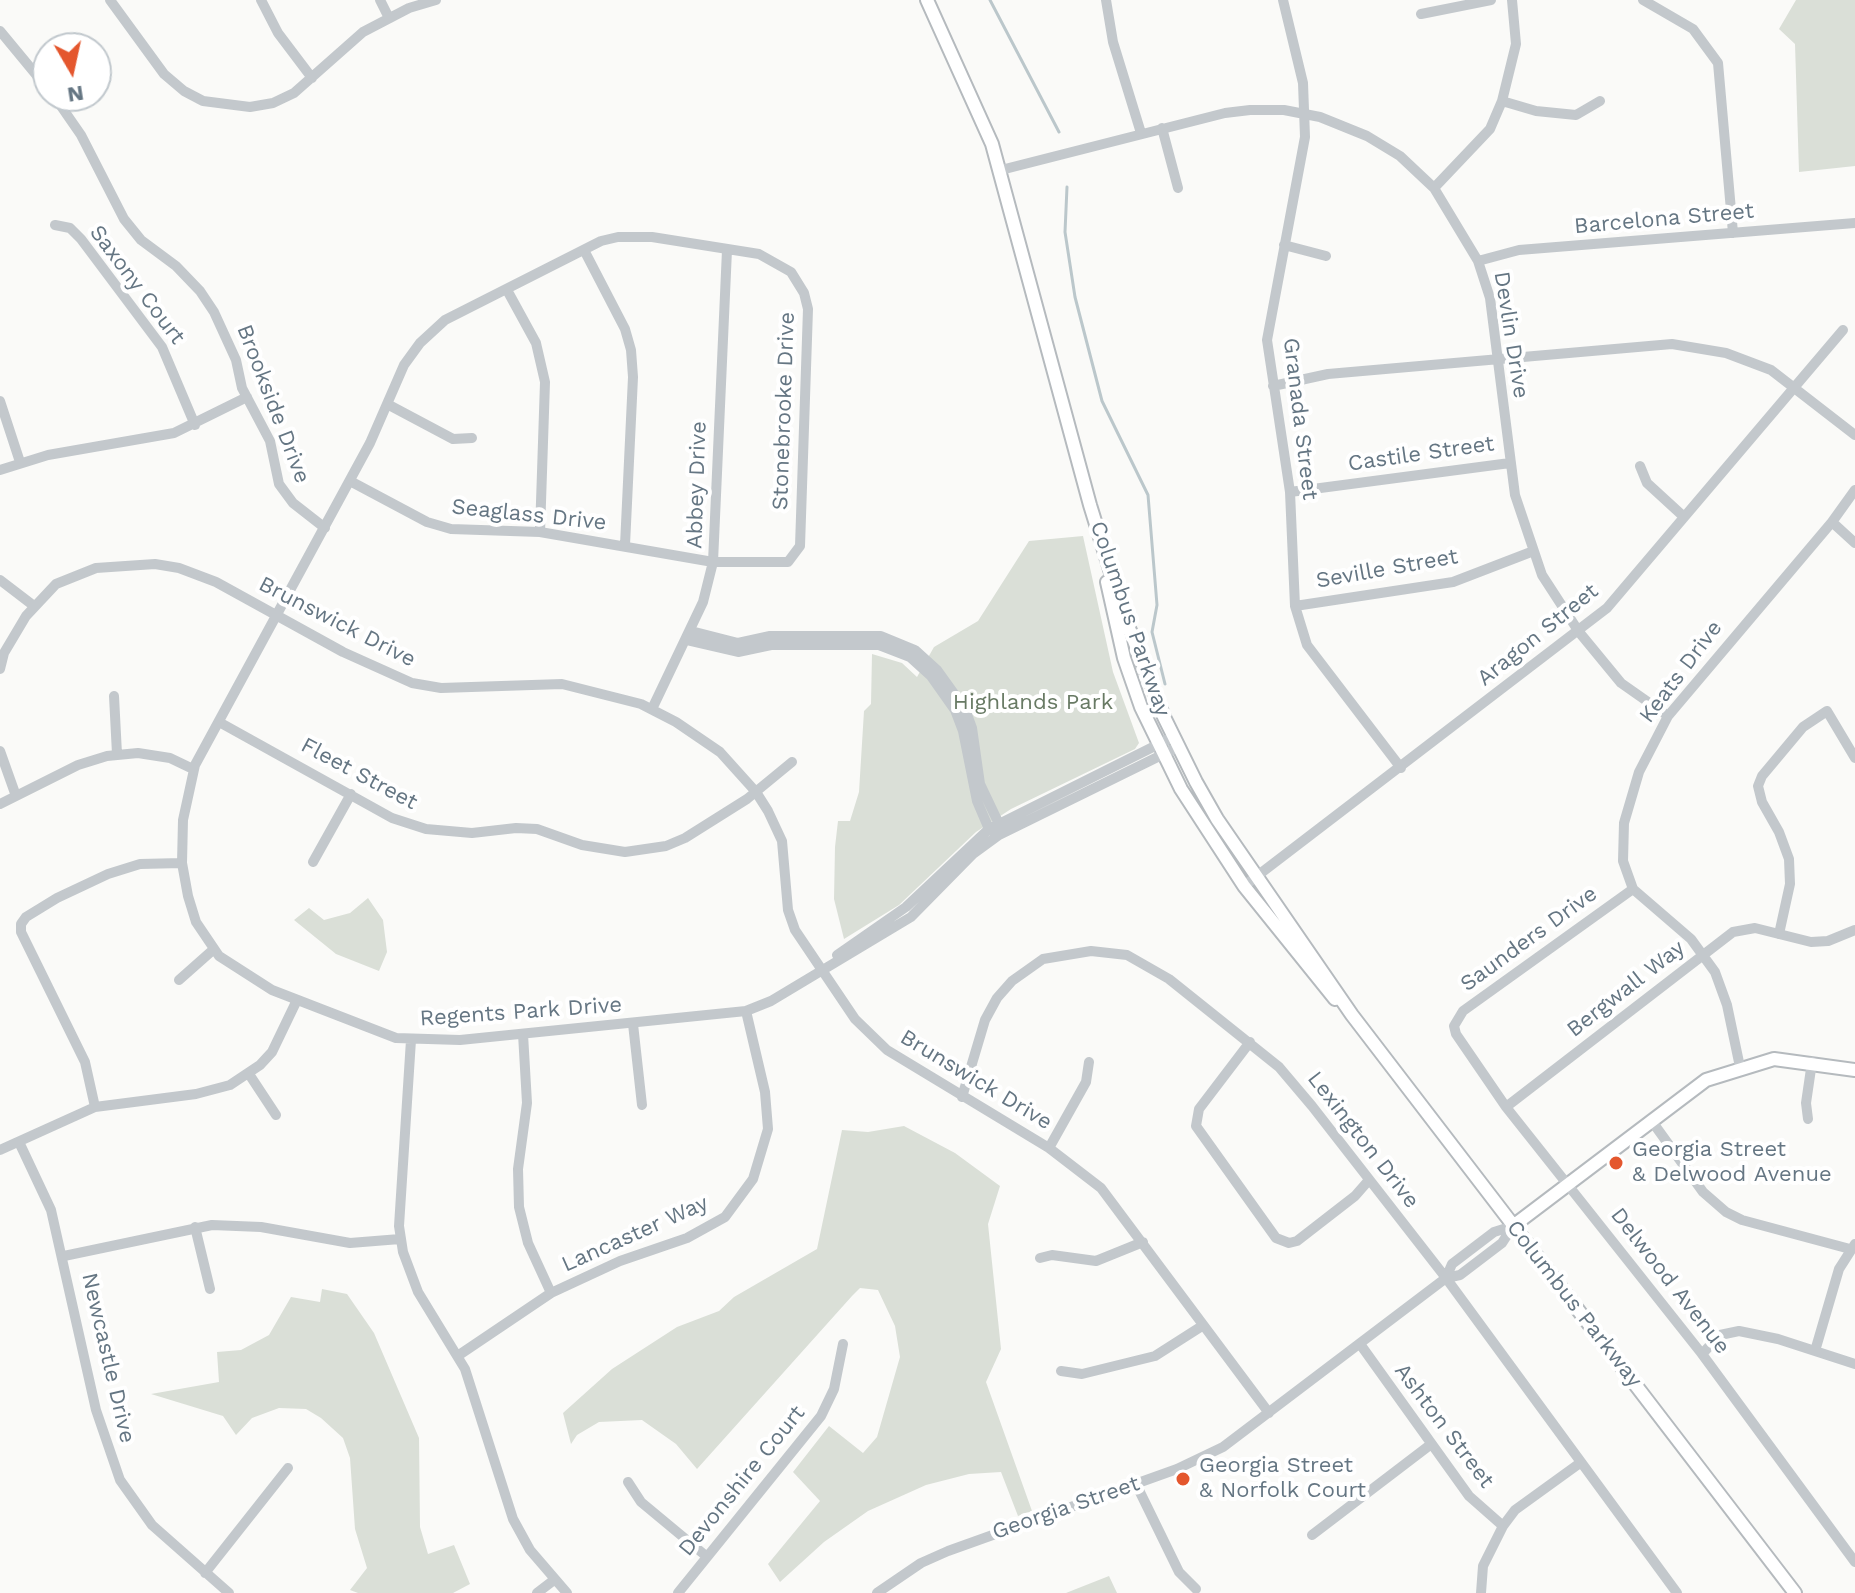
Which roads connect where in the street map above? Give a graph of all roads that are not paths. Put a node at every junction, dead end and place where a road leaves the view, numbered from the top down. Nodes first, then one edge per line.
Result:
1 (110, 0) edge
2 (261, 0) edge
3 (380, 0) edge
4 (436, 0) edge
5 (927, 0) edge
6 (1106, 0) edge
7 (1283, 0) edge
8 (1491, 0) edge
9 (1512, 0) edge
10 (1643, 0) edge
11 (1421, 14) dead end
12 (389, 18) junction
13 (0, 31) edge
14 (32, 70) edge
15 (312, 78) junction
16 (1502, 101) junction
17 (1600, 101) dead end
18 (65, 112) edge
19 (1306, 114) junction
20 (1162, 128) junction
21 (1141, 133) junction
22 (1001, 170) junction
23 (1178, 188) dead end
24 (1434, 188) junction
25 (1855, 223) edge
26 (55, 225) dead end
27 (1733, 233) junction
28 (1284, 245) junction
29 (584, 250) junction
30 (727, 250) junction
31 (1326, 256) dead end
32 (1478, 261) junction
33 (507, 290) junction
34 (1843, 330) dead end
35 (1497, 358) junction
36 (1273, 386) junction
37 (1796, 387) junction
38 (247, 397) junction
39 (0, 401) edge
40 (389, 405) junction
41 (195, 425) junction
42 (1855, 435) edge
43 (472, 438) dead end
44 (20, 462) junction
45 (1510, 463) junction
46 (1640, 466) dead end
47 (0, 470) edge
48 (350, 481) junction
49 (1855, 490) edge
50 (1290, 492) junction
51 (1090, 505) junction
52 (1683, 516) junction
53 (1832, 522) junction
54 (325, 528) junction
55 (540, 532) junction
56 (1855, 543) edge
57 (625, 545) junction
58 (1531, 552) junction
59 (713, 562) junction
60 (0, 580) edge
61 (34, 606) junction
62 (1295, 606) junction
63 (277, 616) junction
64 (1579, 632) junction
65 (688, 636) junction
66 (0, 669) edge
67 (114, 696) dead end
68 (652, 709) junction
69 (1668, 716) junction
70 (219, 722) junction
71 (1176, 742) junction
72 (1160, 749) junction
73 (0, 751) edge
74 (117, 754) junction
75 (1855, 758) edge
76 (792, 762) dead end
77 (1401, 768) junction
78 (193, 769) junction
79 (756, 792) junction
80 (351, 794) junction
81 (16, 796) junction
82 (0, 804) edge
83 (995, 829) junction
84 (313, 862) dead end
85 (182, 863) junction
86 (1257, 877) junction
87 (1244, 886) junction
88 (1633, 889) junction
89 (1855, 930) edge
90 (1779, 934) junction
91 (214, 949) junction
92 (1703, 955) junction
93 (821, 970) junction
94 (179, 980) dead end
95 (297, 1000) junction
96 (746, 1011) junction
97 (1352, 1015) junction
98 (633, 1024) junction
99 (1454, 1026) joint
100 (523, 1034) junction
101 (411, 1040) junction
102 (1250, 1042) junction
103 (1089, 1062) dead end
104 (1812, 1062) junction
105 (1740, 1067) junction
106 (1855, 1070) edge
107 (249, 1074) junction
108 (962, 1097) junction
109 (642, 1105) dead end
110 (95, 1107) junction
111 (1506, 1107) junction
112 (276, 1115) dead end
113 (1808, 1119) dead end
114 (1651, 1120) junction
115 (19, 1142) junction
116 (1049, 1148) junction
117 (0, 1150) edge
118 (1369, 1180) junction
119 (1569, 1183) junction
120 (1513, 1226) junction
121 (195, 1227) junction
122 (400, 1239) junction
123 (1143, 1242) junction
124 (1852, 1246) edge
125 (64, 1256) junction
126 (1040, 1258) dead end
127 (1446, 1278) junction
128 (210, 1289) dead end
129 (551, 1293) junction
130 (1202, 1326) junction
131 (843, 1344) dead end
132 (1360, 1344) junction
133 (1815, 1351) junction
134 (1702, 1354) junction
135 (459, 1355) junction
136 (1855, 1364) edge
137 (1061, 1371) dead end
138 (1269, 1413) junction
139 (1430, 1445) junction
140 (1580, 1463) junction
141 (288, 1468) dead end
142 (628, 1482) dead end
143 (1136, 1484) junction
144 (1503, 1526) junction
145 (1312, 1535) dead end
146 (706, 1556) junction
147 (1855, 1562) edge
148 (205, 1573) junction
149 (554, 1580) junction
150 (1196, 1589) dead end
151 (229, 1593) edge
152 (537, 1593) edge
153 (567, 1593) edge
154 (678, 1593) edge
155 (877, 1593) edge
156 (1481, 1593) edge
157 (1677, 1593) edge
158 (1795, 1593) edge

1 - 15 street
2 - 15 street
3 - 12 street
4 - 12 street
5 - 22 main road, Columbus Parkway
6 - 21 street
7 - 19 street, Granada Street
8 - 11 street
9 - 16 street
10 - 27 street
12 - 15 street
13 - 14 street
16 - 17 street
16 - 24 street
18 - 38 street, Brookside Drive
19 - 20 street, Devlin Drive
19 - 24 street, Devlin Drive
19 - 28 street, Granada Street
20 - 21 street, Devlin Drive
20 - 23 street
21 - 22 street, Devlin Drive
22 - 51 main road, Columbus Parkway
24 - 32 street, Devlin Drive
25 - 27 street, Barcelona Street
26 - 41 street, Saxony Court
27 - 32 street, Barcelona Street
28 - 31 street
28 - 36 street, Granada Street
29 - 30 street, Stonebrooke Drive
29 - 33 street, Stonebrooke Drive
29 - 57 street
30 - 59 street, Abbey Drive
30 - 59 street, Stonebrooke Drive
32 - 35 street, Devlin Drive
33 - 40 street, Stonebrooke Drive
33 - 55 street
34 - 37 street, Aragon Street
35 - 36 street
35 - 37 street
35 - 45 street, Devlin Drive
36 - 50 street, Granada Street
37 - 42 street
37 - 52 street, Aragon Street
38 - 41 street
38 - 54 street, Brookside Drive
39 - 44 street
40 - 43 street
40 - 48 street, Stonebrooke Drive
41 - 44 street
44 - 47 street
45 - 50 street, Castile Street
45 - 58 street, Devlin Drive
46 - 52 street
48 - 54 street, Stonebrooke Drive
48 - 55 street, Seaglass Drive
49 - 53 street, Keats Drive
50 - 62 street, Granada Street
51 - 71 main road, Columbus Parkway
51 - 72 main road, Columbus Parkway
52 - 64 street, Aragon Street
53 - 56 street
53 - 69 street, Keats Drive
54 - 63 street, Regents Park Drive
55 - 57 street, Seaglass Drive
57 - 59 street, Seaglass Drive
58 - 62 street, Seville Street
58 - 64 street, Devlin Drive
59 - 65 street, Abbey Drive
60 - 61 street
61 - 63 street, Brunswick Drive
61 - 66 street, Brunswick Drive
62 - 77 street, Granada Street
63 - 68 street, Brunswick Drive
63 - 70 street, Regents Park Drive
64 - 69 street, Devlin Drive
64 - 77 street, Aragon Street
65 - 68 street, Abbey Drive
65 - 83 street
67 - 74 street
68 - 79 street, Brunswick Drive
69 - 88 street, Keats Drive
70 - 78 street, Regents Park Drive
70 - 80 street, Fleet Street
71 - 72 street, Regents Park Drive
71 - 86 main road, Columbus Parkway
72 - 83 street, Regents Park Drive
72 - 87 main road, Columbus Parkway
73 - 81 street
74 - 78 street
74 - 81 street
75 - 90 street
76 - 79 street, Fleet Street
77 - 86 street, Aragon Street
78 - 85 street, Regents Park Drive
79 - 80 street, Fleet Street
79 - 93 street, Brunswick Drive
80 - 84 street
81 - 82 street
83 - 93 street, Regents Park Drive
85 - 91 street, Regents Park Drive
85 - 110 street
86 - 87 street, Aragon Street
86 - 97 main road, Columbus Parkway
87 - 97 main road, Columbus Parkway
88 - 92 street
88 - 99 street, Saunders Drive
89 - 90 street, Bergwall Way
90 - 92 street, Bergwall Way
91 - 94 street
91 - 95 street, Regents Park Drive
92 - 105 street
92 - 111 street, Bergwall Way
93 - 96 street, Regents Park Drive
93 - 108 street, Brunswick Drive
95 - 101 street, Regents Park Drive
95 - 107 street
96 - 98 street, Regents Park Drive
96 - 129 street, Lancaster Way
97 - 120 main road, Columbus Parkway
98 - 100 street, Regents Park Drive
98 - 109 street
99 - 111 street, Delwood Avenue
100 - 101 street, Regents Park Drive
100 - 129 street
101 - 122 street
102 - 108 street, Lexington Drive
102 - 118 street, Lexington Drive
102 - 118 street
103 - 116 street
104 - 105 main road, Georgia Street
104 - 106 main road, Georgia Street
104 - 113 street
105 - 114 main road, Georgia Street
107 - 110 street
107 - 112 street
108 - 116 street, Brunswick Drive
110 - 115 street
111 - 119 street, Delwood Avenue
114 - 119 main road, Georgia Street
114 - 124 street
115 - 117 street
115 - 125 street, Newcastle Drive
116 - 123 street, Brunswick Drive
118 - 127 street, Lexington Drive
119 - 120 main road, Georgia Street
119 - 134 street, Delwood Avenue
120 - 127 street, Georgia Street
120 - 158 main road, Columbus Parkway
121 - 122 street
121 - 125 street
121 - 128 street
122 - 135 street
123 - 126 street
123 - 130 street, Brunswick Drive
124 - 133 street
125 - 148 street, Newcastle Drive
127 - 132 street, Georgia Street
127 - 140 street, Lexington Drive
129 - 135 street, Lancaster Way
130 - 137 street
130 - 138 street, Brunswick Drive
131 - 146 street, Devonshire Court
132 - 138 street, Georgia Street
132 - 139 street, Ashton Street
133 - 134 street
133 - 136 street
134 - 147 street, Delwood Avenue
135 - 149 street
138 - 143 street, Georgia Street
139 - 144 street, Ashton Street
139 - 145 street
140 - 144 street
140 - 157 street, Lexington Drive
141 - 148 street
142 - 146 street
143 - 150 street
143 - 155 street, Georgia Street
144 - 156 street
146 - 154 street, Devonshire Court
148 - 151 street, Newcastle Drive
149 - 152 street
149 - 153 street

